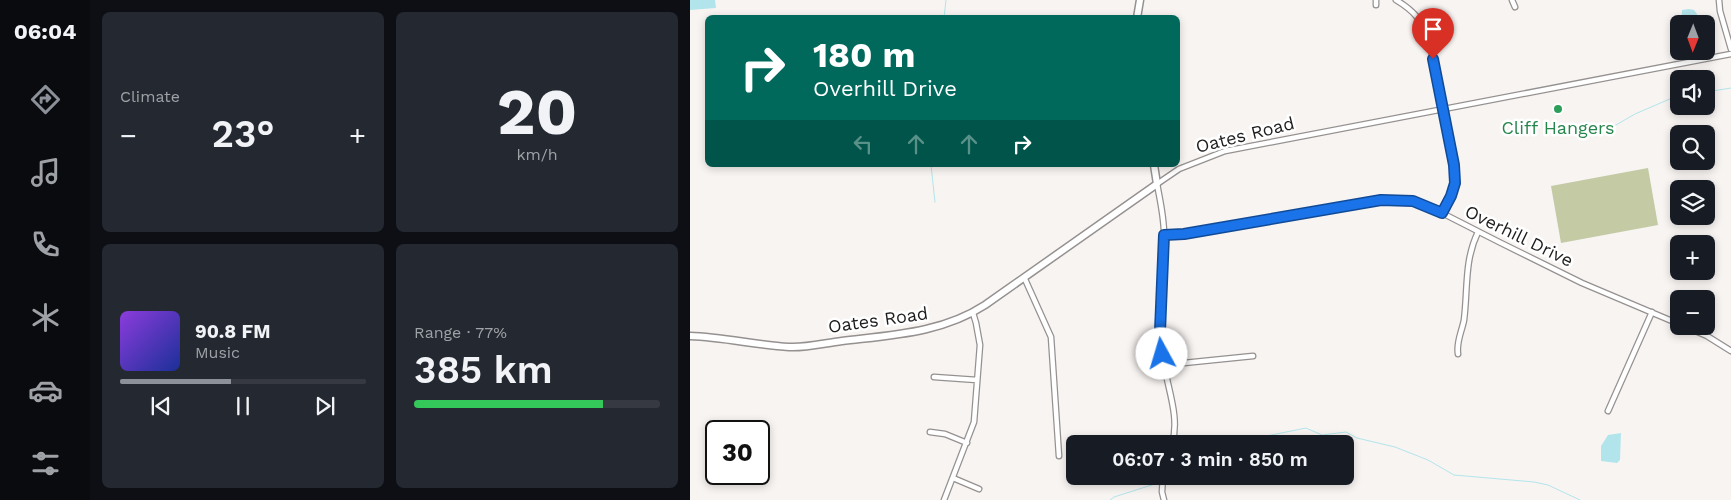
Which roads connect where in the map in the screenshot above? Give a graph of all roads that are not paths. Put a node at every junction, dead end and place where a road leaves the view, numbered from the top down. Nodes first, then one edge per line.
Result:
1 (1140, 0) edge
2 (1396, 0) edge
3 (1512, 0) edge
4 (1719, 0) edge
5 (1515, 7) dead end
6 (1137, 15) edge
7 (1731, 49) edge
8 (1731, 54) edge
9 (1443, 108) junction
10 (1154, 167) edge
11 (1157, 184) junction
12 (1442, 213) junction
13 (1478, 232) junction
14 (1164, 235) junction
15 (1024, 277) junction
16 (1652, 312) junction
17 (973, 313) junction
18 (1670, 320) edge
19 (1705, 335) edge
20 (690, 336) edge
21 (1731, 351) edge
22 (1458, 354) dead end
23 (1253, 356) dead end
24 (1164, 365) junction
25 (934, 377) dead end
26 (977, 380) junction
27 (1608, 411) dead end
28 (930, 432) dead end
29 (1174, 435) edge
30 (967, 443) junction
31 (1059, 456) dead end
32 (953, 478) junction
33 (1162, 485) edge
34 (979, 489) dead end
35 (944, 500) edge
36 (1164, 500) edge

1 - 6 street
2 - 9 street
3 - 5 street
4 - 7 street
8 - 9 street, Oates Road
9 - 11 street, Oates Road
9 - 12 street
10 - 11 street
11 - 14 street
11 - 15 street, Oates Road
12 - 13 street, Overhill Drive
12 - 14 street, Overhill Drive
13 - 16 street, Overhill Drive
13 - 22 street
14 - 24 street
15 - 17 street, Oates Road
15 - 31 street
16 - 18 street, Overhill Drive
16 - 27 street
17 - 20 street, Oates Road
17 - 26 street
19 - 21 street
23 - 24 street
24 - 29 street
25 - 26 street
26 - 30 street
28 - 30 street
30 - 32 street
32 - 34 street
32 - 35 street
33 - 36 street

